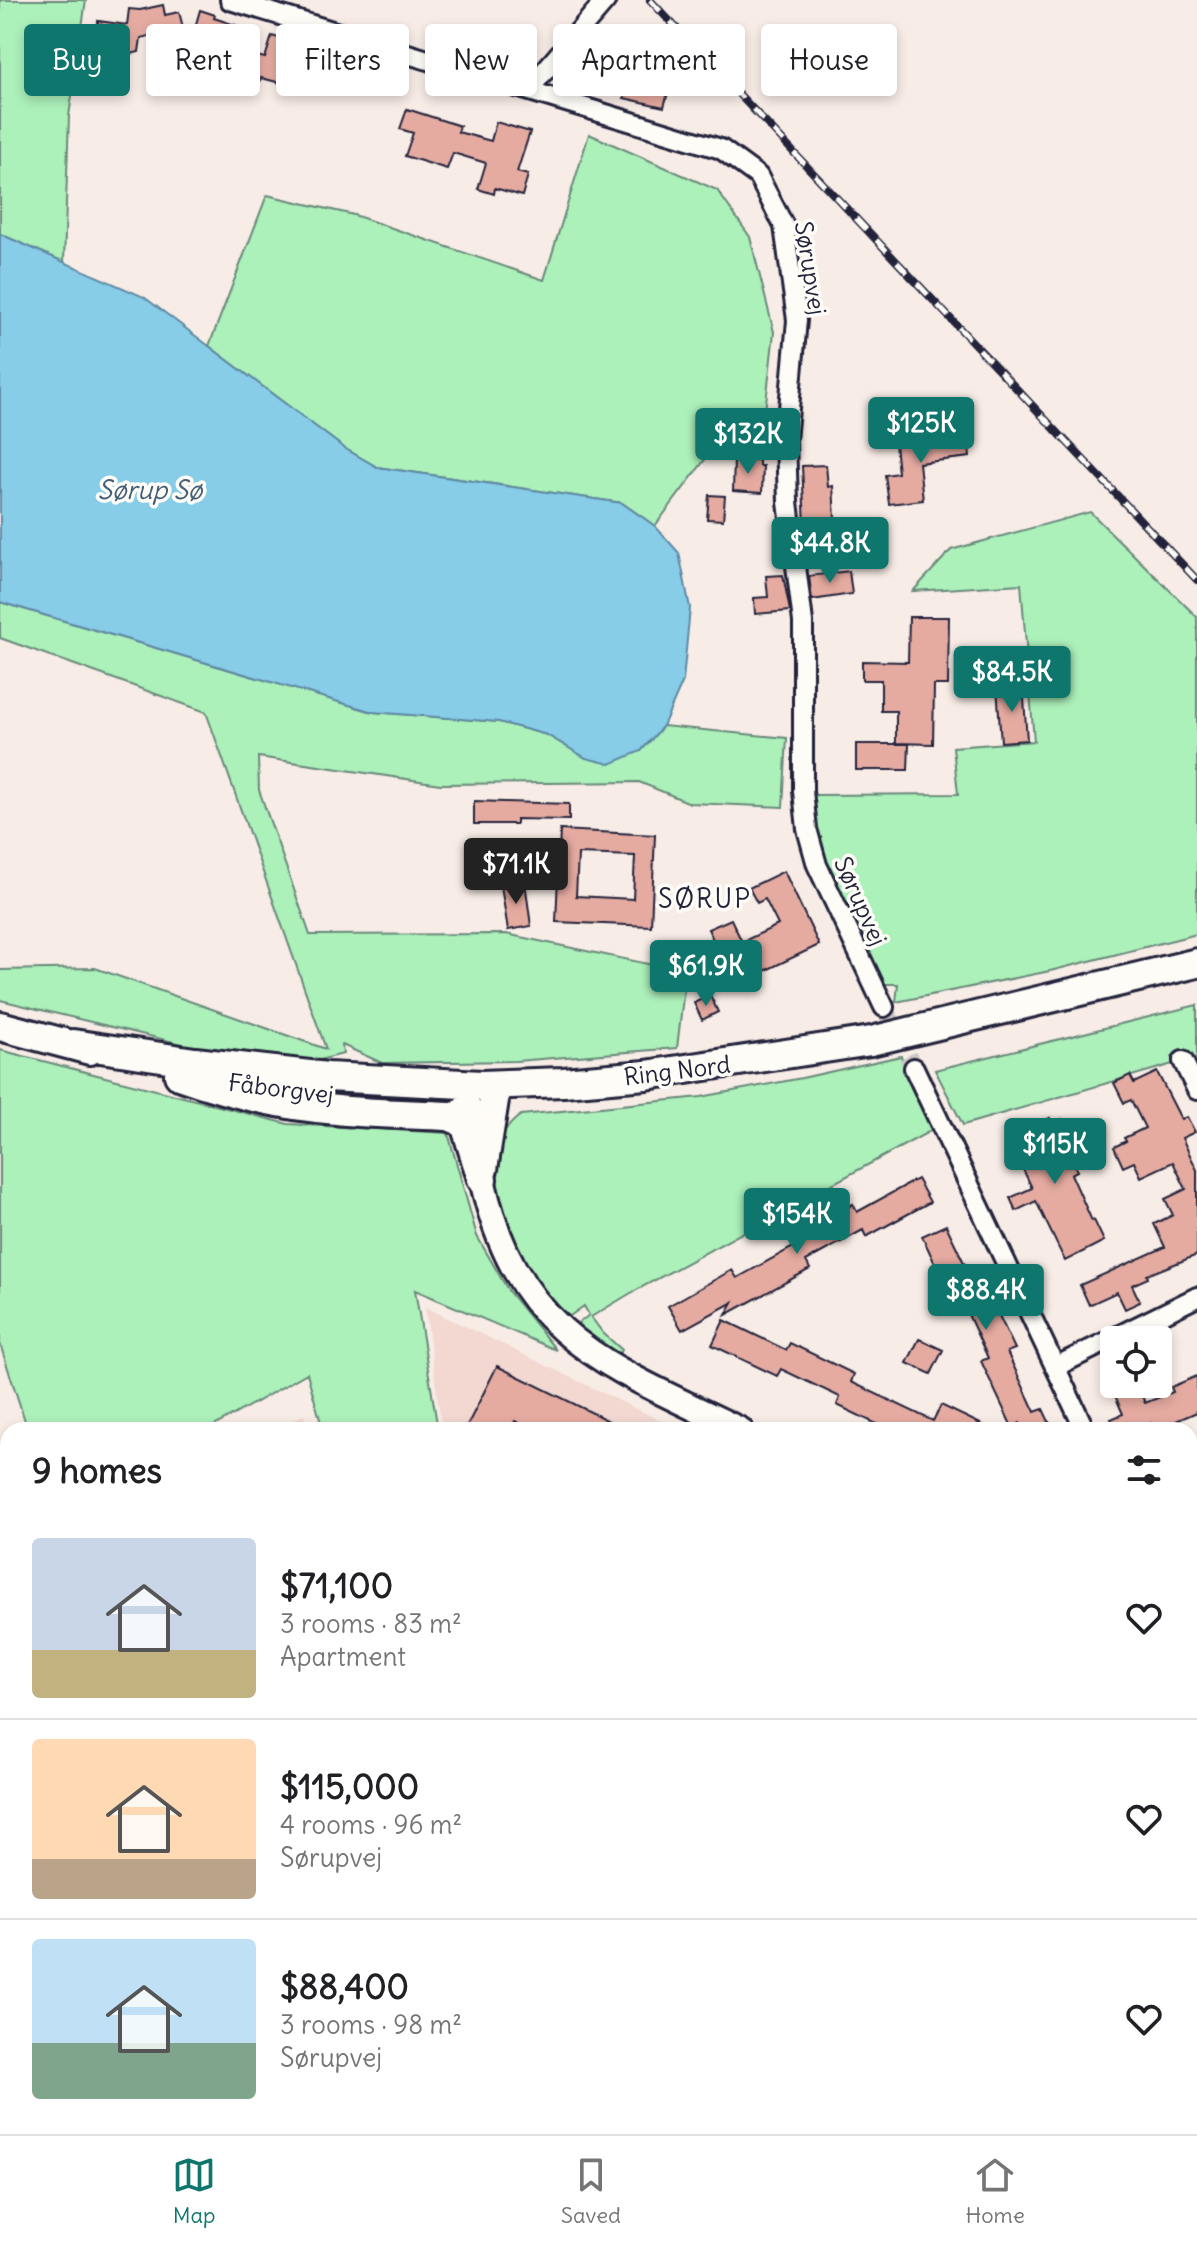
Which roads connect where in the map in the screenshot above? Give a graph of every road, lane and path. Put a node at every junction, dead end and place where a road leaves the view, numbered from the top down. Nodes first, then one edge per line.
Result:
1 (230, 0) edge
2 (606, 0) edge
3 (425, 58) edge
4 (537, 80) edge
5 (537, 92) edge
6 (1197, 963) edge
7 (884, 1007) tunnel mouth
8 (0, 1026) edge
9 (73, 1044) junction
10 (1183, 1061) dead end
11 (914, 1068) tunnel mouth
12 (1197, 1090) edge
13 (477, 1103) junction
14 (482, 1179) junction
15 (1197, 1297) edge
16 (1057, 1366) junction
17 (724, 1422) edge
18 (1082, 1422) edge

1 - 3 street, Sørupvej
2 - 4 street
5 - 7 street, Sørupvej
6 - 13 main road, Ring Nord
8 - 9 main road, Fåborgvej
9 - 13 main road, Fåborgvej
9 - 13 main road, Fåborgvej
10 - 12 street
11 - 16 street
13 - 14 main road
13 - 14 main road
14 - 17 street
15 - 16 street
16 - 18 street

